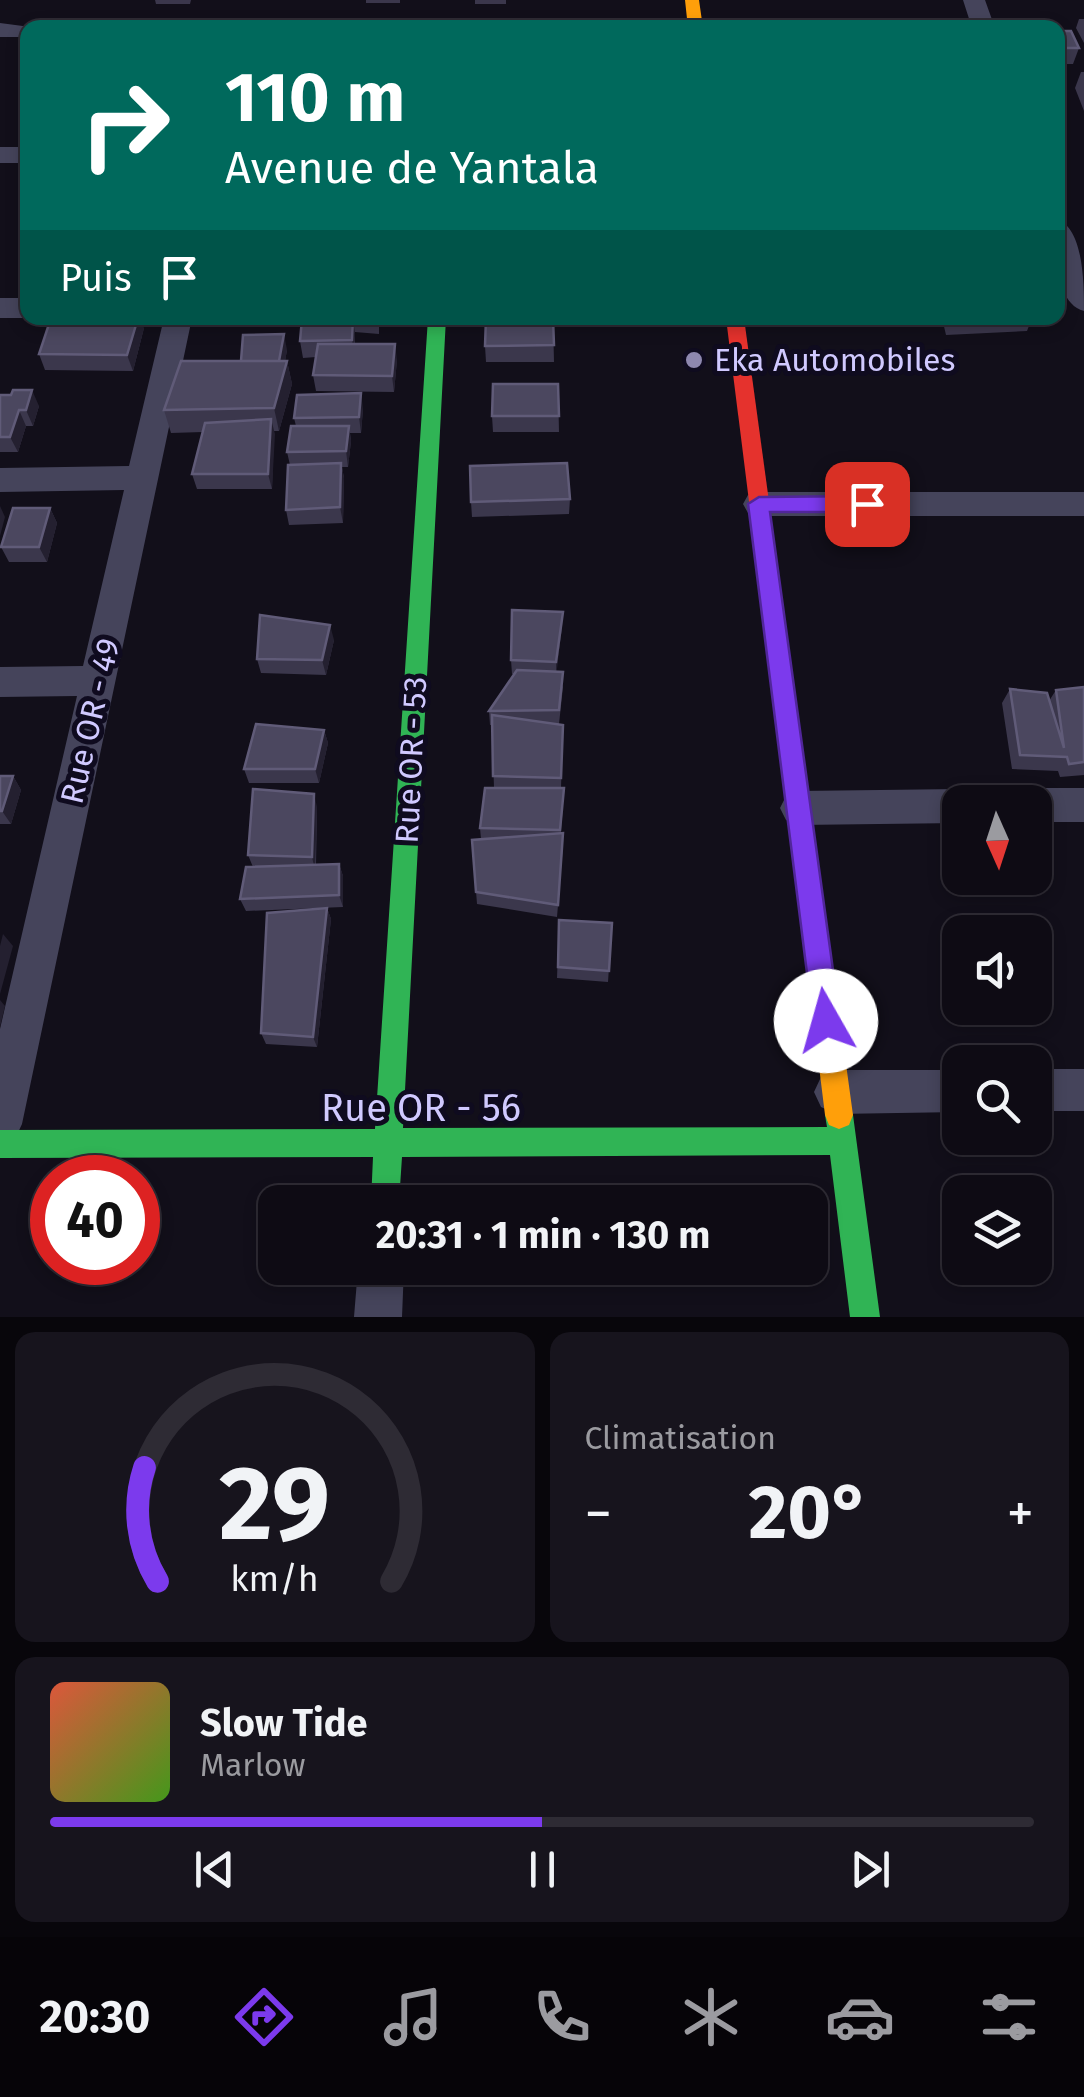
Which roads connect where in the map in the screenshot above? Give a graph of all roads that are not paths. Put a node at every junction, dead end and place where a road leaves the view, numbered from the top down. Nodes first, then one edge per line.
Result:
1 (1065, 249) edge
2 (1084, 302) edge
3 (177, 325) edge
4 (438, 325) edge
5 (735, 325) edge
6 (145, 478) junction
7 (0, 480) edge
8 (759, 504) junction
9 (1084, 504) edge
10 (99, 681) junction
11 (0, 682) edge
12 (1052, 805) edge
13 (1084, 805) edge
14 (942, 806) edge
15 (799, 808) junction
16 (1052, 1090) edge
17 (1084, 1090) edge
18 (942, 1091) edge
19 (836, 1092) junction
20 (0, 1124) edge
21 (842, 1141) junction
22 (389, 1143) junction
23 (0, 1144) edge
24 (386, 1185) edge
25 (380, 1285) edge
26 (378, 1317) edge
27 (865, 1317) edge

1 - 2 street
3 - 6 street, Rue OR - 49
4 - 22 street, Rue OR - 53
5 - 8 street
6 - 7 street
6 - 10 street, Rue OR - 49
8 - 9 street
8 - 15 street
10 - 11 street
10 - 20 street, Rue OR - 49
12 - 13 street
14 - 15 street
15 - 19 street
16 - 17 street
18 - 19 street
19 - 21 street
21 - 22 street, Rue OR - 56
21 - 27 street
22 - 23 street, Rue OR - 56
22 - 24 street, Rue OR - 53
25 - 26 street

